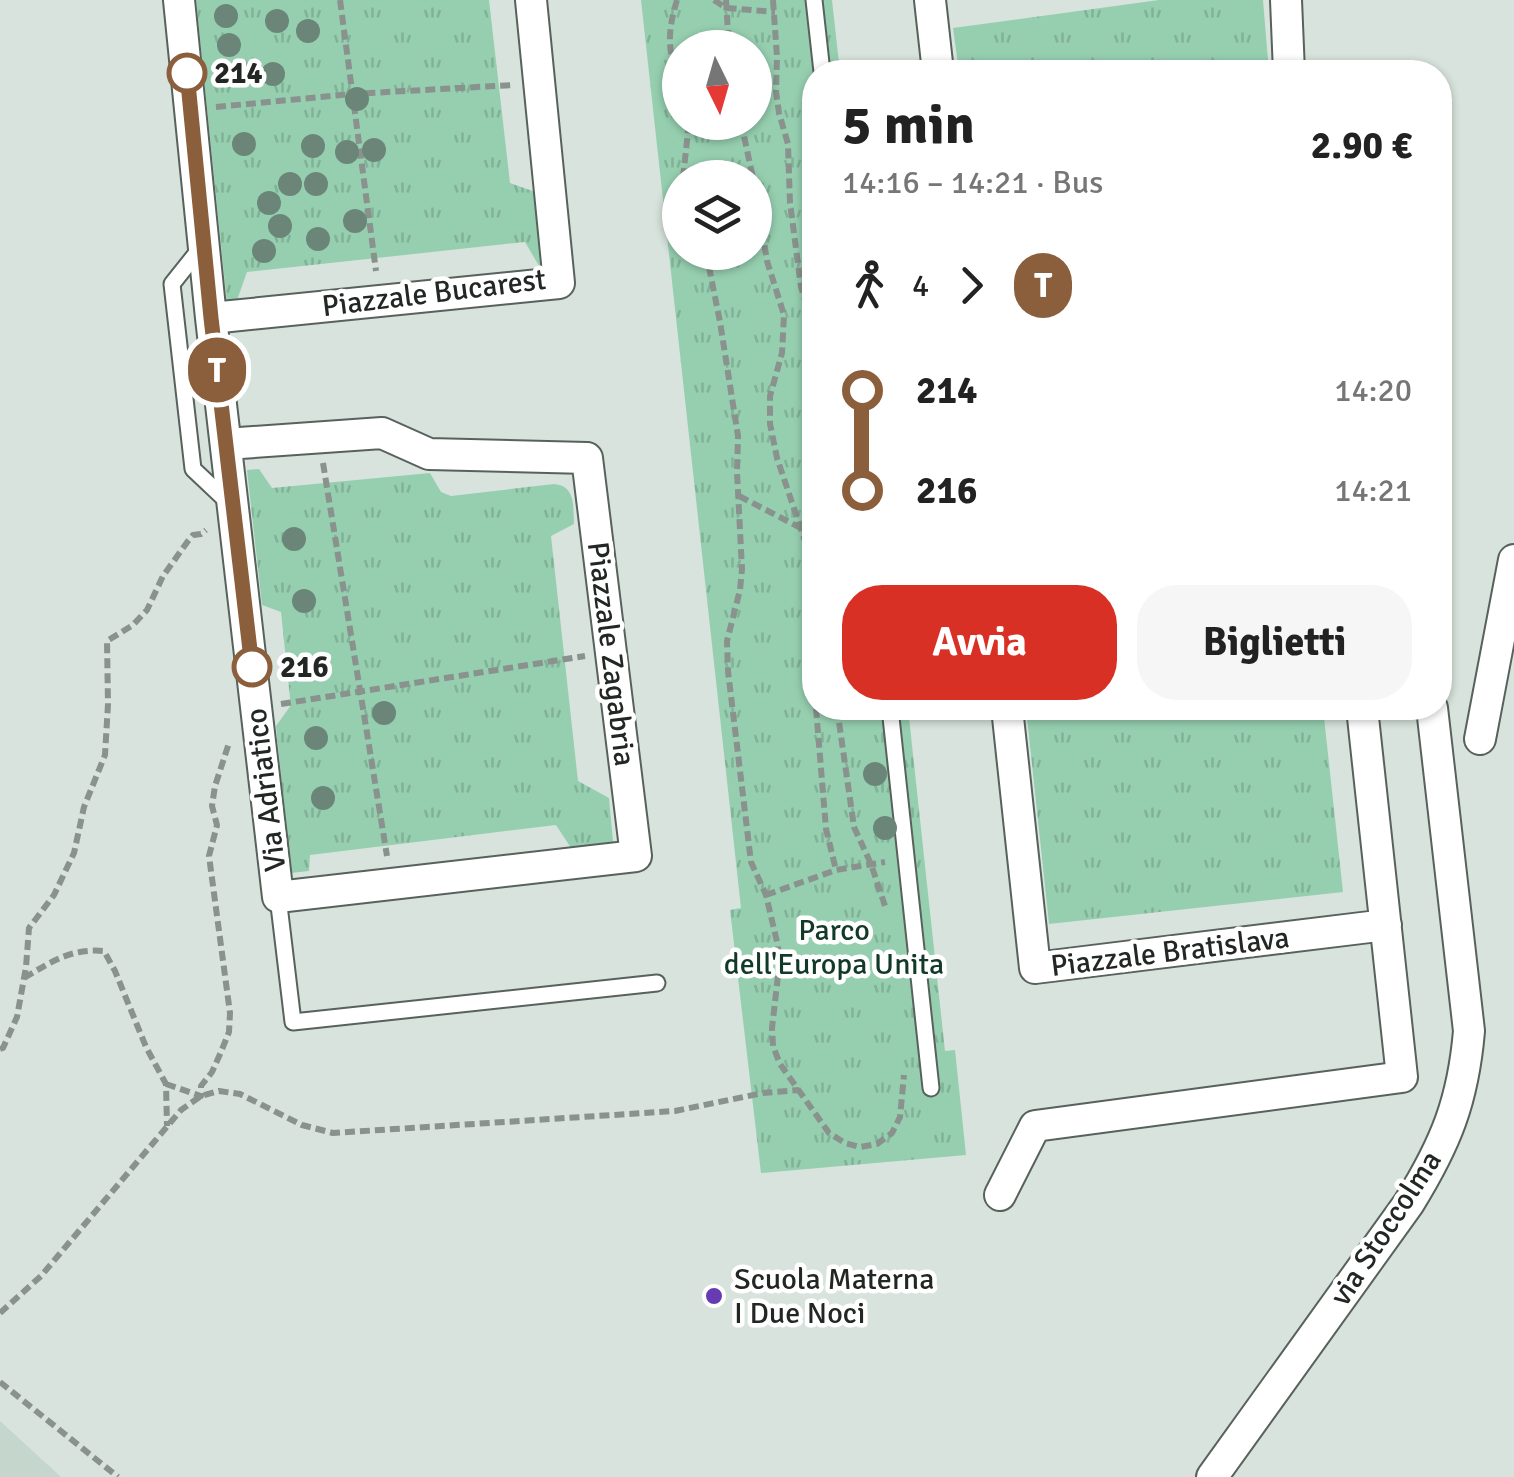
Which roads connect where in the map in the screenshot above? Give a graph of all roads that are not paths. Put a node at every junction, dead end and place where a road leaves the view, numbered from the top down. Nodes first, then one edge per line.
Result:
1 (179, 0) edge
2 (531, 0) edge
3 (814, 0) edge
4 (930, 0) edge
5 (1286, 0) edge
6 (821, 60) edge
7 (937, 60) edge
8 (1288, 60) edge
9 (204, 244) junction
10 (211, 318) junction
11 (226, 444) junction
12 (233, 506) junction
13 (1514, 560) edge
14 (891, 720) edge
15 (1008, 720) edge
16 (1363, 720) edge
17 (1433, 720) edge
18 (1480, 739) dead end
19 (278, 897) junction
20 (1386, 926) junction
21 (657, 984) dead end
22 (931, 1088) dead end
23 (1000, 1195) dead end
24 (1212, 1477) edge

1 - 9 street, Via Adriatico
2 - 10 street, Piazzale Bucarest
3 - 6 lane
4 - 7 street
5 - 8 street
9 - 10 street, Via Adriatico
9 - 12 lane
10 - 11 street, Via Adriatico
11 - 12 street, Via Adriatico
11 - 19 street, Piazzale Zagabria
12 - 19 street, Via Adriatico
13 - 18 street
14 - 22 lane
15 - 20 street, Piazzale Bratislava
16 - 20 street
17 - 24 street, via Stoccolma
19 - 21 lane
20 - 23 street

